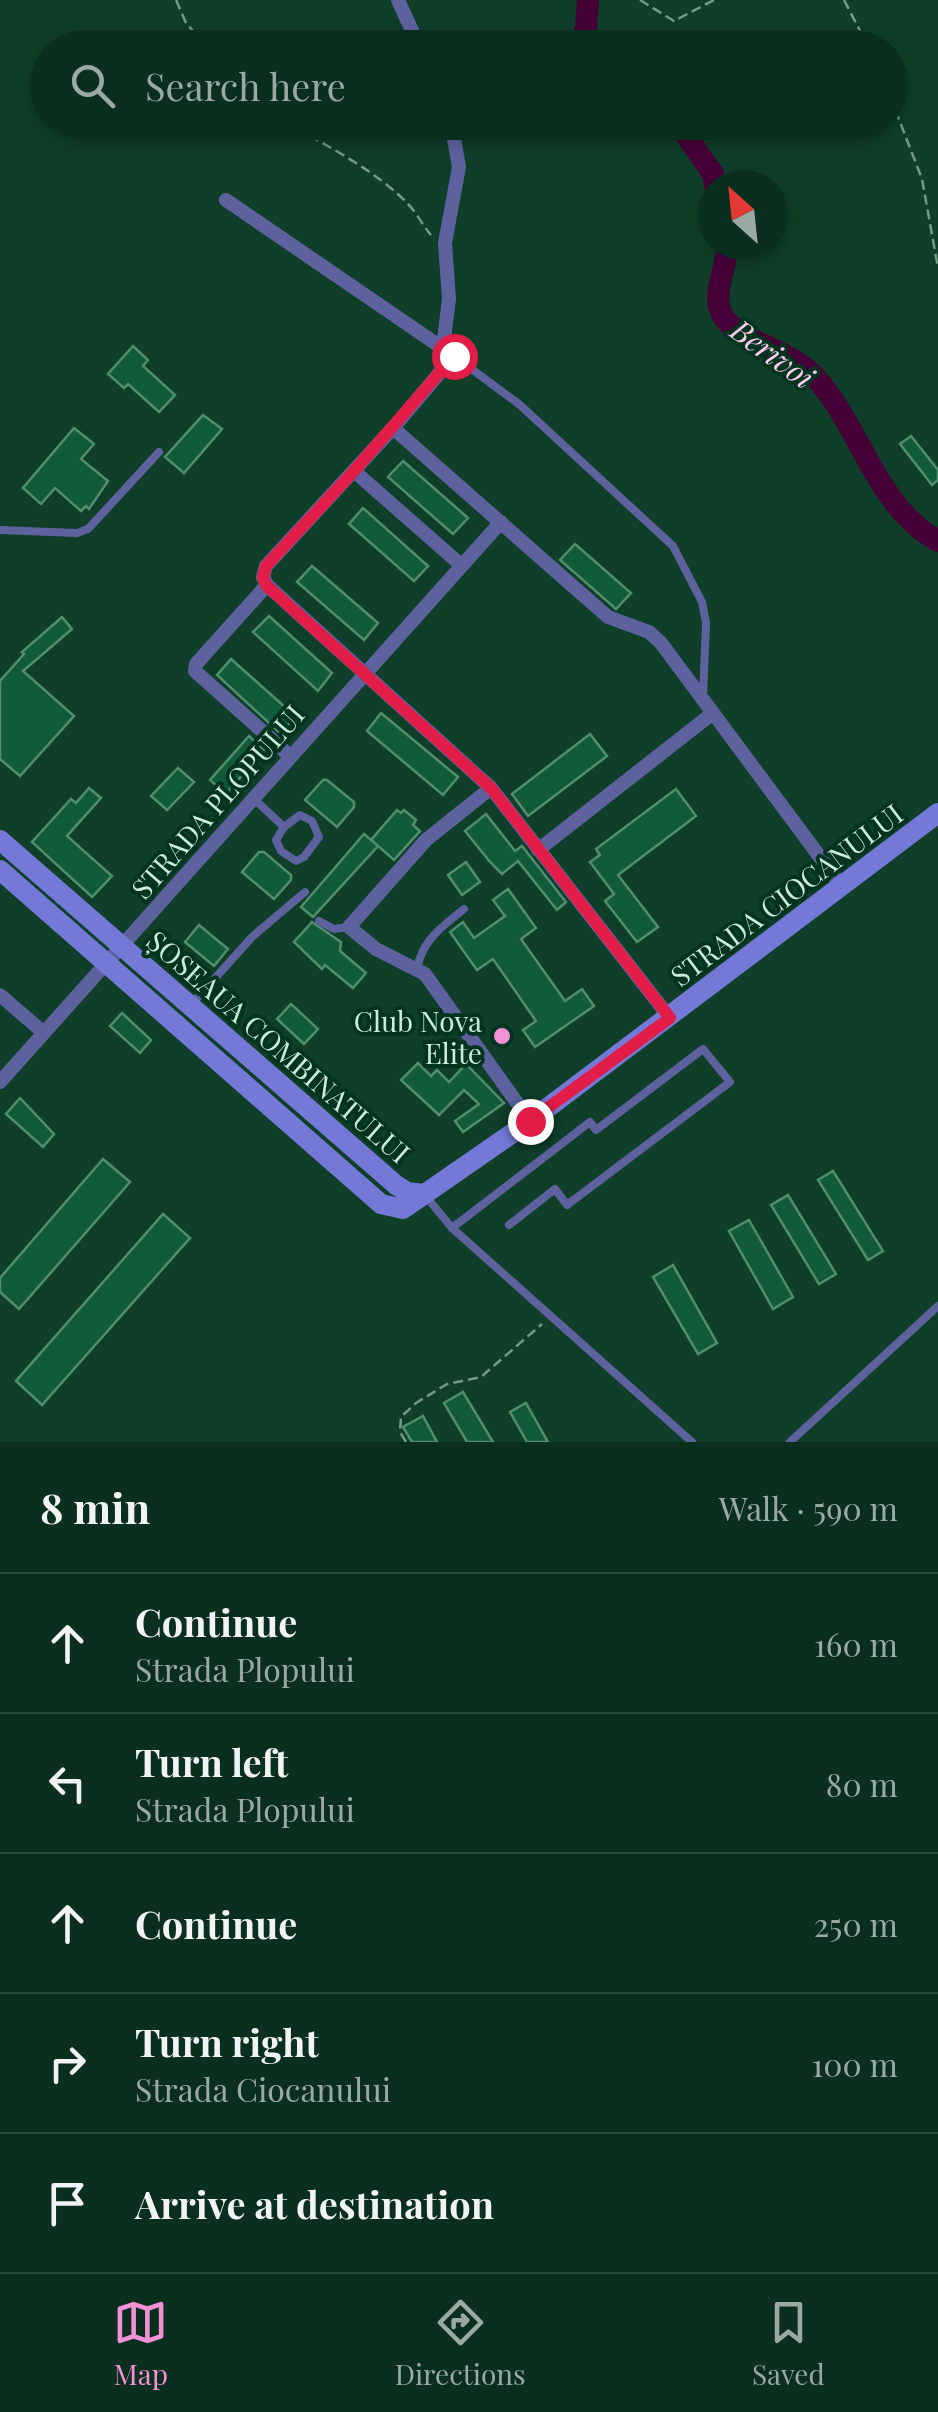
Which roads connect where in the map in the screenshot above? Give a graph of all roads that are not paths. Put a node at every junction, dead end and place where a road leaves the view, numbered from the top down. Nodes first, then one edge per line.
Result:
1 (398, 0) edge
2 (412, 30) edge
3 (454, 140) edge
4 (226, 200) dead end
5 (448, 351) junction
6 (392, 428) junction
7 (160, 452) dead end
8 (354, 471) junction
9 (500, 522) junction
10 (0, 530) edge
11 (461, 564) junction
12 (266, 585) junction
13 (364, 672) junction
14 (703, 700) junction
15 (713, 713) junction
16 (289, 756) junction
17 (491, 788) junction
18 (252, 797) junction
19 (938, 813) edge
20 (284, 827) junction
21 (2, 846) edge
22 (538, 850) junction
23 (0, 870) edge
24 (843, 888) junction
25 (305, 892) dead end
26 (464, 910) dead end
27 (319, 921) dead end
28 (349, 927) junction
29 (122, 946) junction
30 (106, 961) junction
31 (418, 969) junction
32 (0, 995) edge
33 (190, 1005) junction
34 (670, 1018) junction
35 (44, 1032) junction
36 (237, 1045) junction
37 (222, 1062) junction
38 (0, 1082) edge
39 (530, 1121) junction
40 (424, 1194) junction
41 (508, 1224) dead end
42 (452, 1228) junction
43 (938, 1306) edge
44 (692, 1442) edge
45 (790, 1442) edge

1 - 2 street
3 - 5 street
4 - 5 street
5 - 6 street
5 - 14 lane
6 - 8 street
6 - 9 street
7 - 10 lane
8 - 11 street
8 - 12 street
9 - 11 street, STRADA PLOPULUI
9 - 14 street
11 - 13 street, STRADA PLOPULUI
12 - 13 street
12 - 16 street
13 - 16 street, STRADA PLOPULUI
13 - 17 street
14 - 15 street
15 - 22 street
15 - 24 street
16 - 18 street, STRADA PLOPULUI
17 - 22 street
17 - 28 street
18 - 20 lane
18 - 29 street, STRADA PLOPULUI
19 - 24 main road, STRADA CIOCANULUI
20 - 20 lane
21 - 29 main road, ȘOSEAUA COMBINATULUI
22 - 34 street
23 - 30 main road, ȘOSEAUA COMBINATULUI
24 - 34 main road, STRADA CIOCANULUI
25 - 33 lane
26 - 31 lane
27 - 28 lane
28 - 31 street
29 - 30 street, STRADA PLOPULUI
29 - 33 main road, ȘOSEAUA COMBINATULUI
30 - 35 street, STRADA PLOPULUI
30 - 37 main road, ȘOSEAUA COMBINATULUI
31 - 39 street
32 - 35 street
33 - 36 main road, ȘOSEAUA COMBINATULUI
34 - 39 main road, STRADA CIOCANULUI
35 - 38 street, STRADA PLOPULUI
36 - 37 main road
36 - 40 main road, ȘOSEAUA COMBINATULUI
37 - 40 main road, ȘOSEAUA COMBINATULUI
39 - 40 main road, STRADA CIOCANULUI
40 - 42 lane
41 - 42 lane
42 - 44 lane
43 - 45 lane

